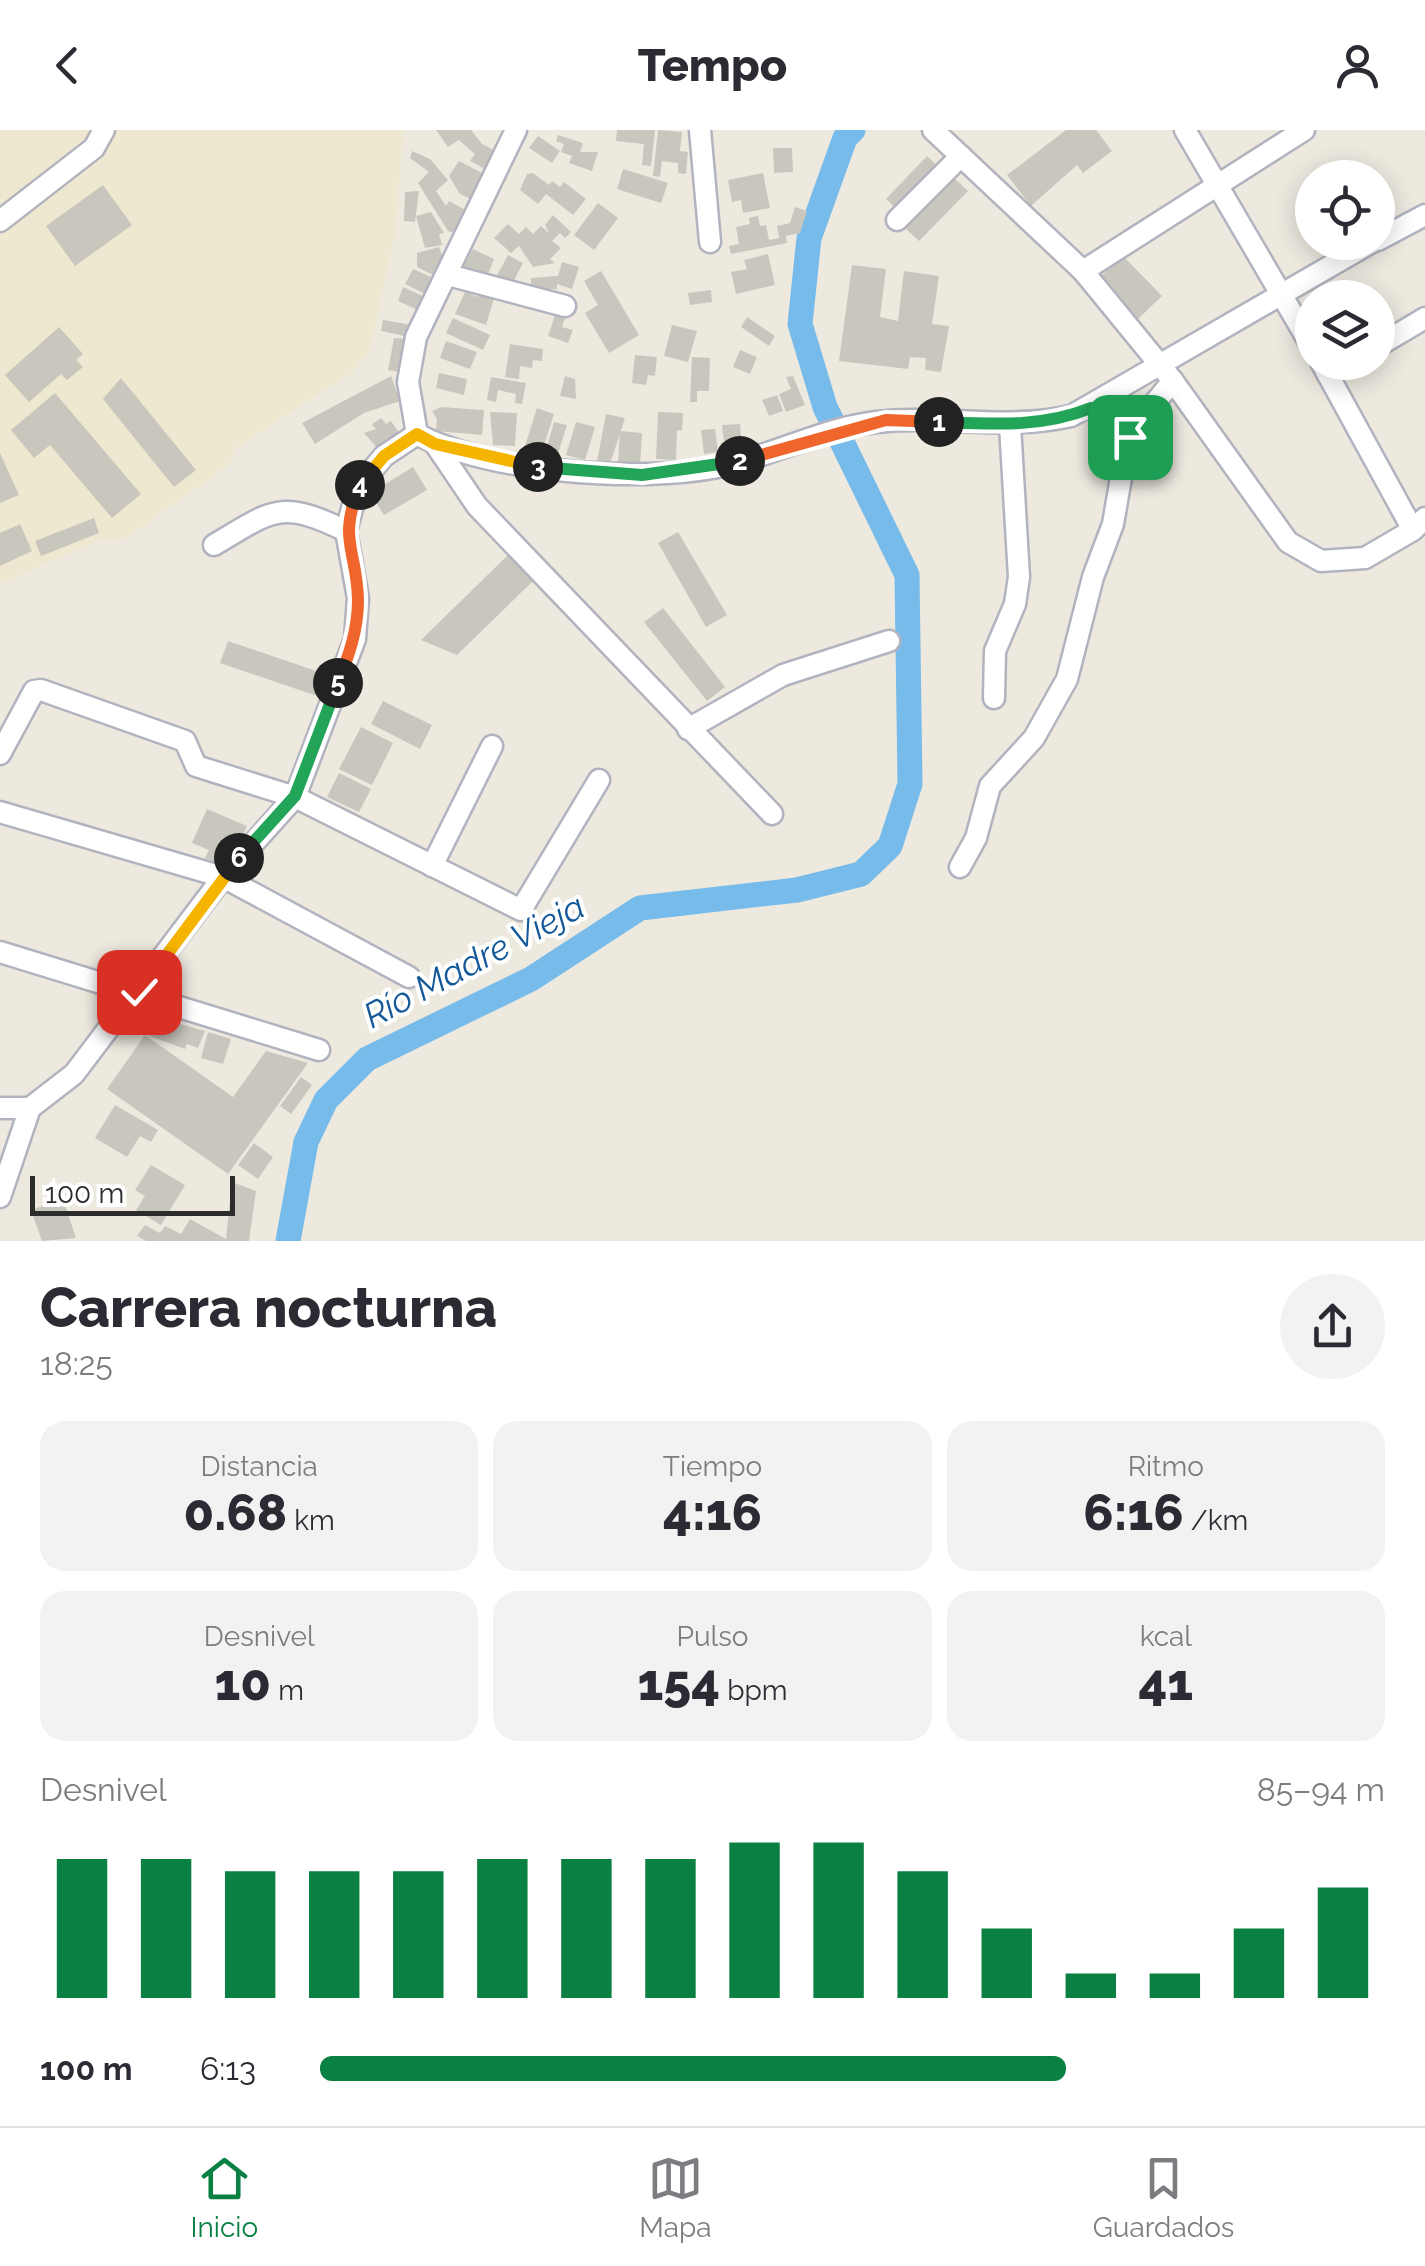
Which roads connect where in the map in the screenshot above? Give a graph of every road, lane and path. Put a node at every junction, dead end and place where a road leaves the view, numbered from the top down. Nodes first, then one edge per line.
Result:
1 (104, 130) edge
2 (516, 130) edge
3 (700, 130) edge
4 (934, 130) edge
5 (1185, 130) edge
6 (1304, 130) edge
7 (961, 156) junction
8 (1214, 184) junction
9 (1425, 214) edge
10 (897, 220) dead end
11 (0, 221) edge
12 (1395, 230) edge
13 (710, 242) dead end
14 (1339, 260) edge
15 (1082, 272) junction
16 (448, 275) junction
17 (1281, 291) junction
18 (565, 306) dead end
19 (1295, 317) edge
20 (1425, 318) edge
21 (1395, 336) edge
22 (1168, 374) junction
23 (1331, 380) edge
24 (1091, 408) junction
25 (1010, 425) junction
26 (1130, 437) junction
27 (426, 439) junction
28 (1419, 524) edge
29 (346, 531) junction
30 (214, 545) dead end
31 (889, 641) dead end
32 (994, 698) dead end
33 (688, 729) junction
34 (492, 746) dead end
35 (0, 754) edge
36 (600, 780) dead end
37 (295, 796) junction
38 (0, 812) edge
39 (772, 814) dead end
40 (432, 866) junction
41 (960, 867) dead end
42 (222, 877) junction
43 (0, 952) edge
44 (409, 977) dead end
45 (139, 992) junction
46 (319, 1050) dead end
47 (0, 1108) edge
48 (30, 1108) junction
49 (0, 1197) edge

1 - 11 street
2 - 16 street
3 - 13 street
4 - 7 street
5 - 8 street
6 - 8 street
7 - 10 street
7 - 15 street
8 - 15 street
8 - 17 street
9 - 12 street
14 - 17 street
15 - 22 street
16 - 18 street
16 - 27 street
17 - 19 street
17 - 22 street
20 - 21 street
22 - 24 street
22 - 26 street
22 - 28 street
23 - 28 street
24 - 25 street
24 - 26 street
25 - 27 street
25 - 32 street
26 - 41 street
27 - 29 street
27 - 33 street
29 - 30 street
29 - 37 street
31 - 33 street
33 - 39 street
34 - 40 street
35 - 37 street
36 - 40 street
37 - 40 street
37 - 42 street
38 - 42 street
42 - 44 street
42 - 45 street
43 - 45 street
45 - 46 street
45 - 48 street
47 - 48 street
48 - 49 street

